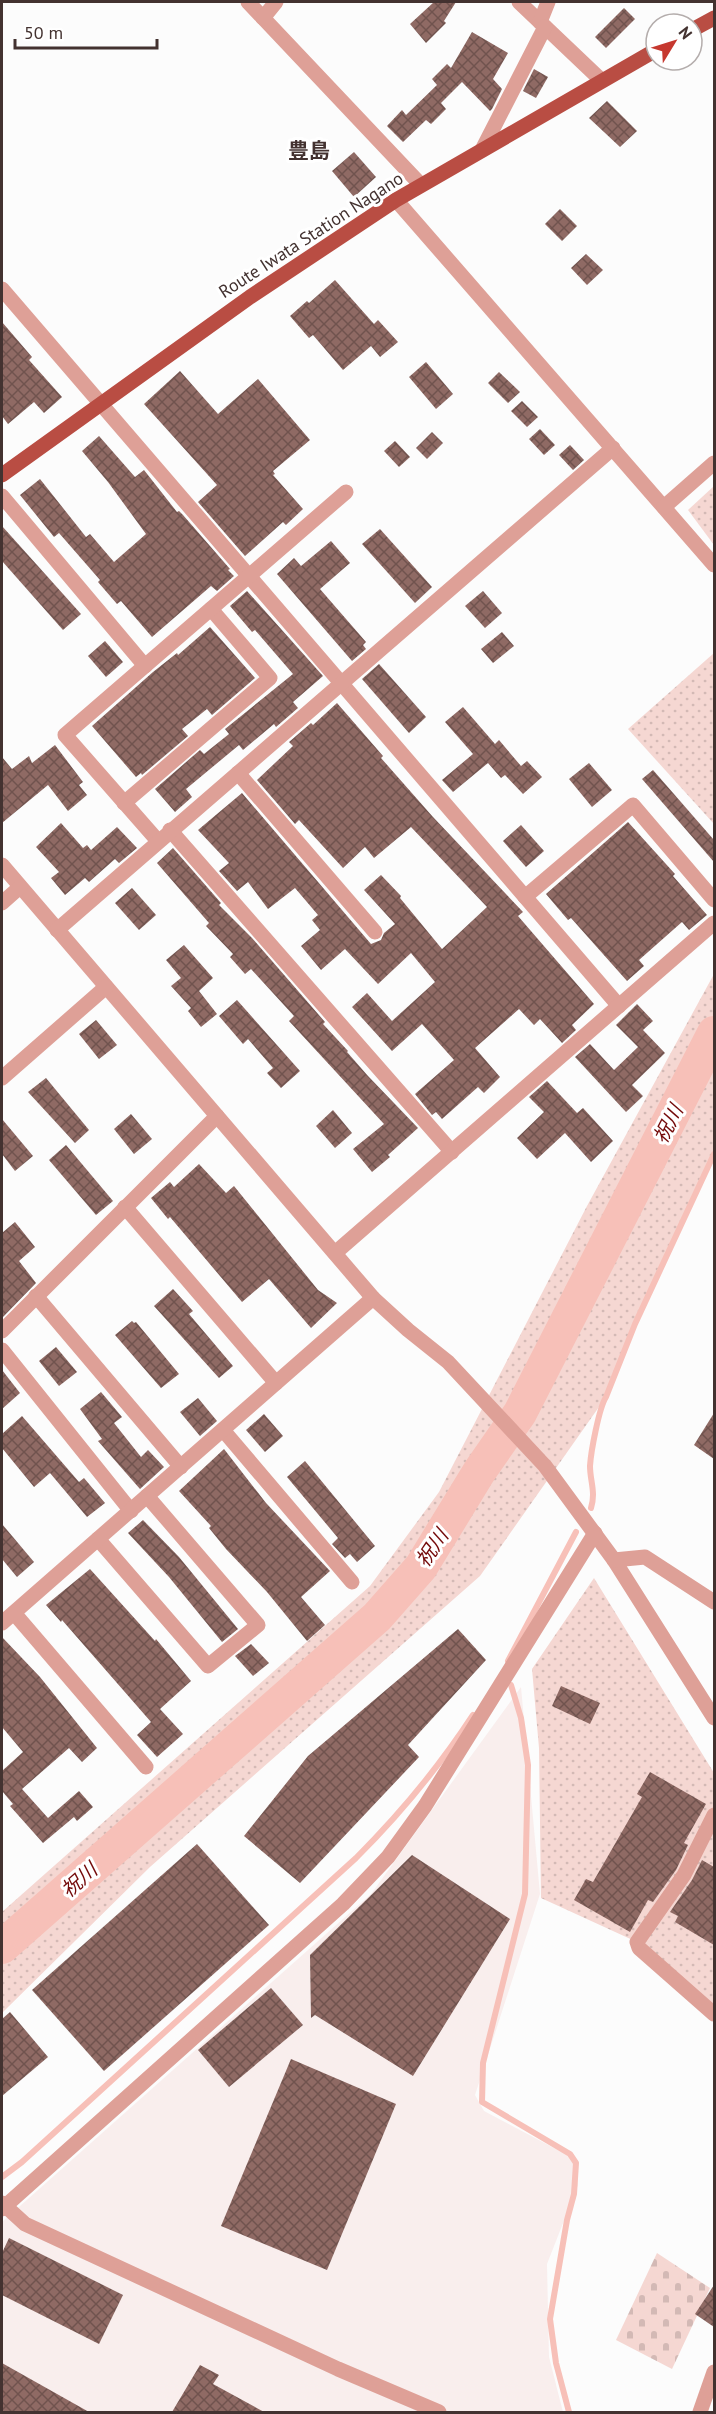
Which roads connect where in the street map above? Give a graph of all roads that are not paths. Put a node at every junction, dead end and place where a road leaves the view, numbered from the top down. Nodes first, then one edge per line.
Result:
1 (248, 2) edge
2 (276, 2) edge
3 (519, 2) edge
4 (548, 2) edge
5 (263, 18) junction
6 (543, 25) junction
7 (644, 57) edge
8 (601, 80) junction
9 (482, 150) junction
10 (422, 185) junction
11 (396, 200) junction
12 (2, 289) edge
13 (100, 404) junction
14 (613, 448) junction
15 (714, 463) edge
16 (2, 475) edge
17 (346, 492) dead end
18 (2, 496) edge
19 (664, 507) junction
20 (714, 565) edge
21 (249, 576) junction
22 (211, 609) junction
23 (145, 666) junction
24 (341, 683) junction
25 (238, 773) junction
26 (124, 803) junction
27 (170, 830) junction
28 (158, 841) junction
29 (2, 865) edge
30 (20, 887) junction
31 (525, 897) junction
32 (714, 900) edge
33 (2, 903) edge
34 (714, 923) edge
35 (57, 930) junction
36 (375, 932) dead end
37 (106, 987) junction
38 (619, 1006) junction
39 (2, 1078) edge
40 (217, 1116) junction
41 (452, 1152) junction
42 (126, 1207) junction
43 (335, 1253) junction
44 (36, 1296) junction
45 (374, 1298) junction
46 (2, 1331) edge
47 (2, 1350) edge
48 (276, 1383) junction
49 (223, 1430) junction
50 (181, 1467) junction
51 (147, 1496) junction
52 (131, 1511) junction
53 (595, 1533) junction
54 (98, 1539) junction
55 (614, 1560) junction
56 (352, 1582) dead end
57 (714, 1602) edge
58 (14, 1612) junction
59 (2, 1623) edge
60 (714, 1718) edge
61 (146, 1767) dead end
62 (714, 1815) edge
63 (714, 2014) edge
64 (3, 2206) edge
65 (714, 2372) edge
66 (439, 2412) edge
67 (700, 2412) edge

1 - 5 street
2 - 5 street
3 - 6 street
4 - 6 street
5 - 10 street
6 - 8 street
6 - 9 street
7 - 8 main road, Route Iwata Station Nagano
8 - 9 main road, Route Iwata Station Nagano
9 - 10 main road, Route Iwata Station Nagano
10 - 11 main road, Route Iwata Station Nagano
11 - 13 main road, Route Iwata Station Nagano
11 - 14 street
12 - 13 street
13 - 16 main road, Route Iwata Station Nagano
13 - 21 street
14 - 19 street
14 - 24 street
15 - 19 street
17 - 21 street
18 - 23 street
19 - 20 street
21 - 22 street
21 - 24 street
22 - 23 street
22 - 26 street
23 - 26 street
24 - 25 street
24 - 31 street
25 - 27 street
25 - 36 street
26 - 28 street
27 - 28 street
27 - 41 street
28 - 35 street
29 - 30 street
30 - 33 street
30 - 35 street
31 - 32 street
31 - 38 street
34 - 38 street
35 - 37 street
37 - 39 street
37 - 40 street
38 - 41 street
40 - 42 street
40 - 43 street
41 - 43 street
42 - 44 street
42 - 48 street
43 - 45 street
44 - 46 street
44 - 50 street
45 - 48 street
45 - 53 street
47 - 52 street
48 - 49 street
49 - 50 street
49 - 56 street
50 - 51 street
51 - 52 street
51 - 54 street
52 - 54 street
53 - 55 street
53 - 64 street
54 - 58 street
55 - 57 street
55 - 60 street
58 - 59 street
58 - 61 street
62 - 63 street
64 - 66 street
65 - 67 street

